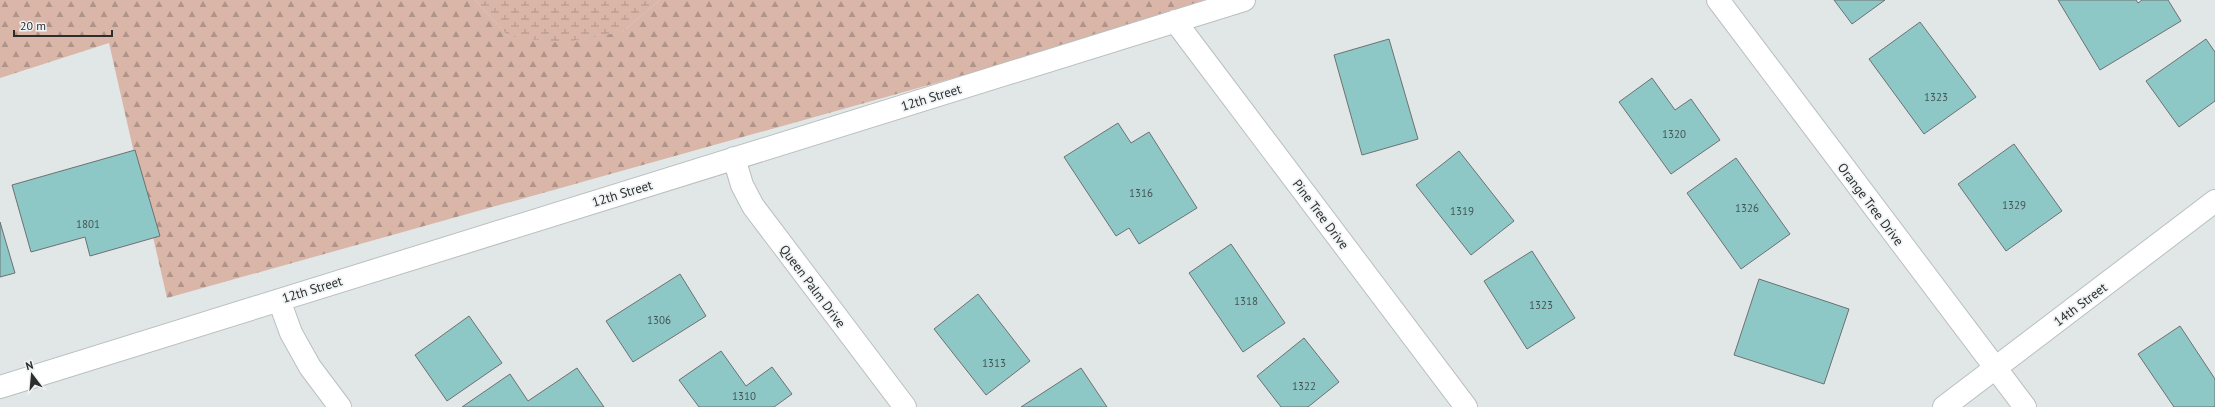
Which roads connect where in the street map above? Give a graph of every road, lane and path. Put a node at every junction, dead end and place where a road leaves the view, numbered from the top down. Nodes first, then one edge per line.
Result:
1 (1244, 0) edge
2 (1718, 0) edge
3 (1175, 21) junction
4 (734, 158) junction
5 (2215, 202) edge
6 (279, 300) junction
7 (1996, 368) junction
8 (0, 387) edge
9 (340, 407) edge
10 (906, 407) edge
11 (1466, 407) edge
12 (1944, 407) edge
13 (2025, 407) edge

1 - 3 street, 12th Street
2 - 7 street, Orange Tree Drive
3 - 4 street, 12th Street
3 - 11 street, Pine Tree Drive
4 - 6 street, 12th Street
4 - 10 street, Queen Palm Drive
5 - 7 street, 14th Street
6 - 8 street, 12th Street
6 - 9 street
7 - 12 street, 14th Street
7 - 13 street, Orange Tree Drive

